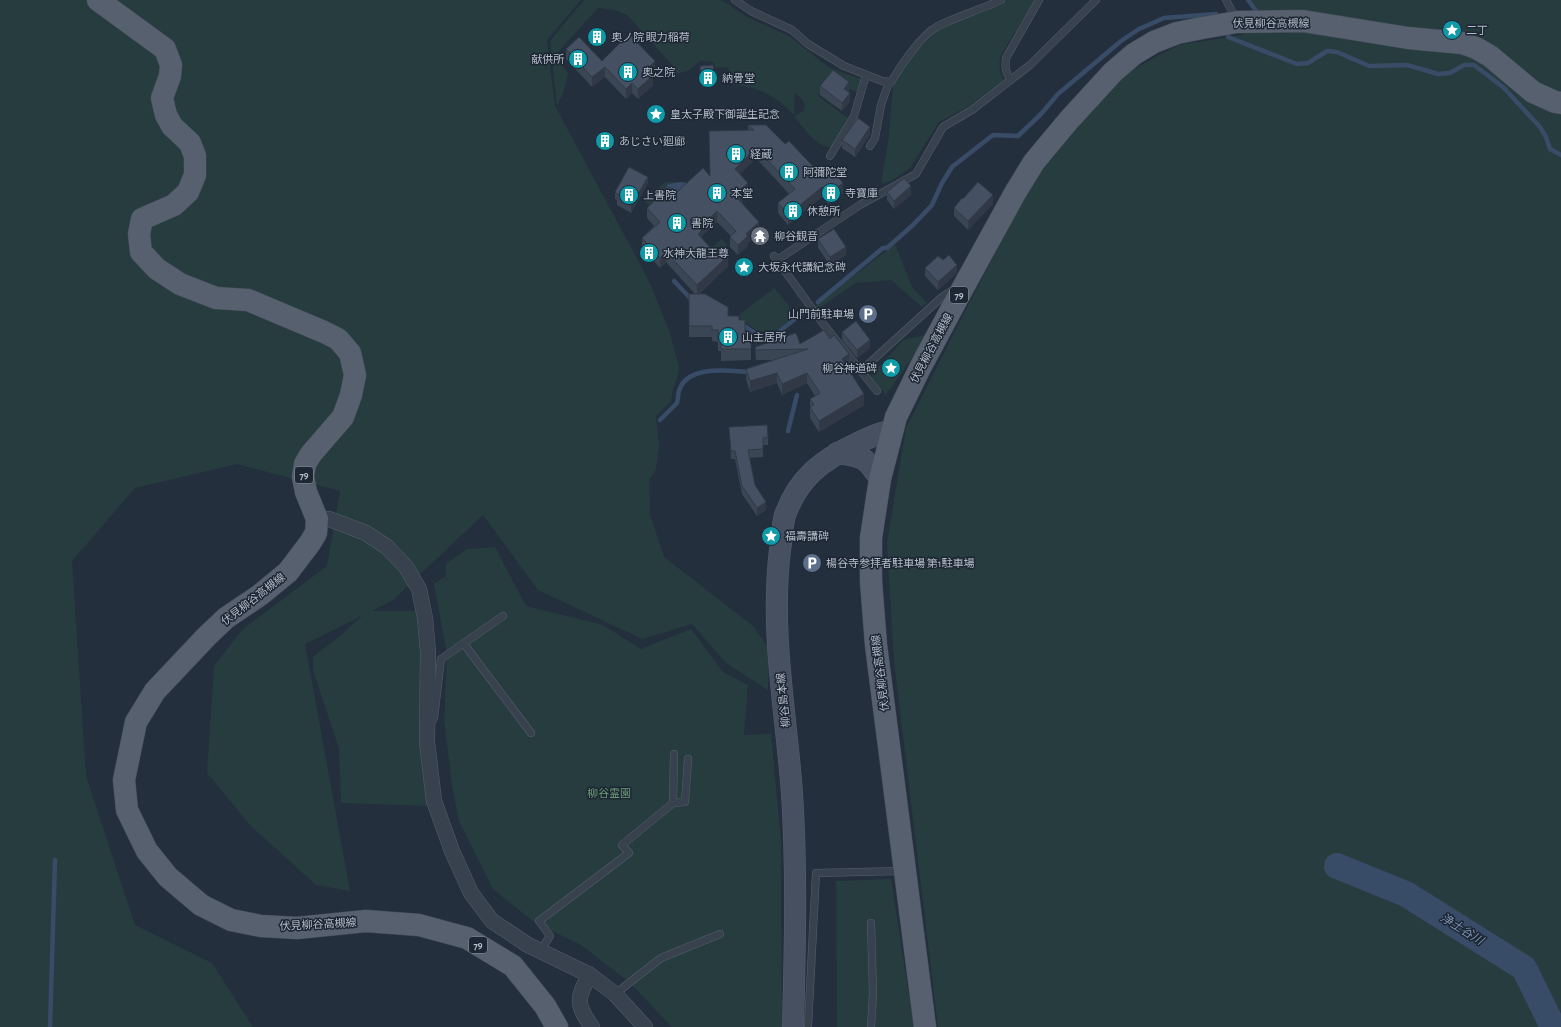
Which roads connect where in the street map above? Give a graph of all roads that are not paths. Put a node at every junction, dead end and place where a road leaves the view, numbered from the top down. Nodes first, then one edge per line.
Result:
1 (98, 0) edge
2 (735, 0) edge
3 (1001, 0) edge
4 (1039, 0) edge
5 (1096, 0) edge
6 (1226, 0) edge
7 (1237, 22) junction
8 (866, 75) junction
9 (1011, 80) junction
10 (889, 82) junction
11 (1561, 103) edge
12 (870, 146) dead end
13 (830, 156) dead end
14 (965, 284) junction
15 (863, 370) dead end
16 (876, 391) dead end
17 (891, 431) junction
18 (837, 453) junction
19 (880, 479) junction
20 (317, 519) junction
21 (503, 616) dead end
22 (464, 644) junction
23 (427, 726) junction
24 (531, 733) dead end
25 (674, 754) dead end
26 (688, 759) dead end
27 (674, 803) junction
28 (905, 871) junction
29 (871, 923) dead end
30 (720, 934) dead end
31 (540, 951) junction
32 (590, 975) junction
33 (615, 994) junction
34 (557, 1027) edge
35 (592, 1027) edge
36 (645, 1027) edge
37 (793, 1027) edge
38 (808, 1027) edge
39 (871, 1027) edge
40 (925, 1027) edge

1 - 20 main road, 79
2 - 8 lane
3 - 10 lane
4 - 9 lane
5 - 9 lane
6 - 7 lane
7 - 11 main road, 伏見柳谷高槻線 / 79
7 - 14 main road, 伏見柳谷高槻線 / 79
8 - 10 lane
8 - 13 lane
9 - 16 lane
10 - 12 lane
14 - 15 lane
14 - 17 main road, 伏見柳谷高槻線 / 79
17 - 18 main road, 柳谷島本線
17 - 19 main road, 伏見柳谷高槻線 / 79
18 - 19 main road
18 - 37 main road, 柳谷島本線
19 - 28 main road, 伏見柳谷高槻線 / 79
20 - 23 street
20 - 34 main road, 伏見柳谷高槻線 / 79
21 - 22 lane
22 - 23 lane
22 - 24 lane
23 - 31 street
25 - 27 lane
26 - 27 lane
27 - 31 lane
28 - 38 lane
28 - 40 main road, 伏見柳谷高槻線 / 79
29 - 39 lane
30 - 33 lane
31 - 32 street
32 - 33 street
32 - 35 street
33 - 36 street

